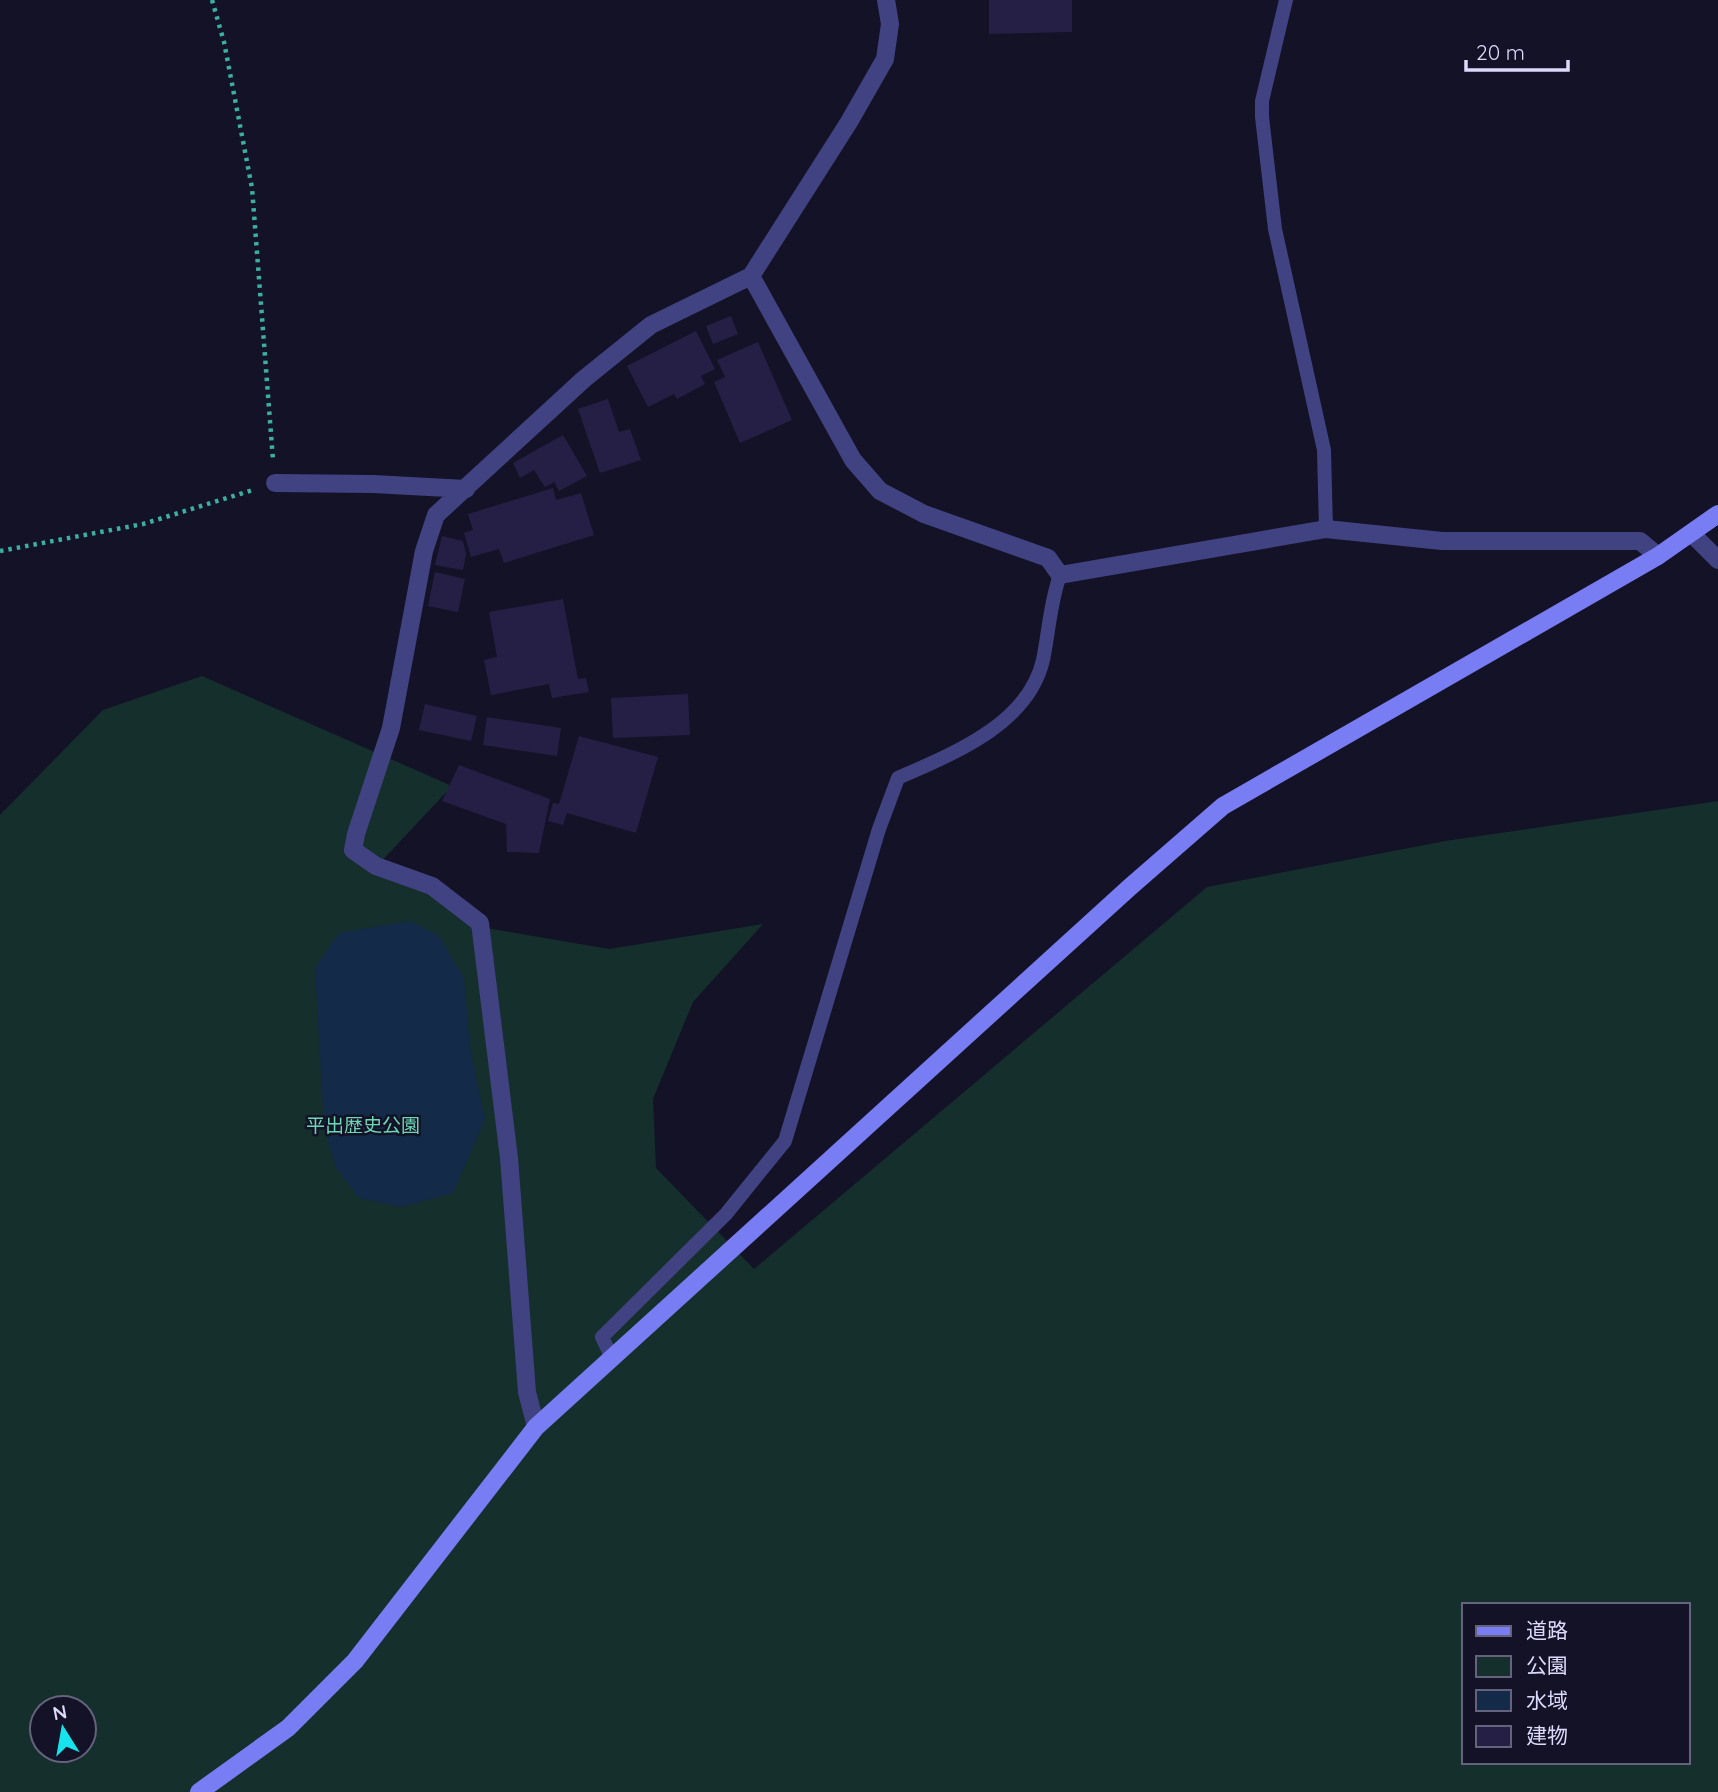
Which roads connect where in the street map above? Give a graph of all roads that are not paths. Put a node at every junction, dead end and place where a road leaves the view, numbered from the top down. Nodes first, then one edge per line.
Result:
1 (887, 0) edge
2 (1286, 0) edge
3 (751, 276) junction
4 (275, 484) road end
5 (466, 489) junction
6 (1718, 514) edge
7 (1326, 529) junction
8 (1692, 534) junction
9 (1658, 556) junction
10 (1718, 559) edge
11 (1060, 575) junction
12 (612, 1358) junction
13 (536, 1427) junction
14 (200, 1792) edge

1 - 3 street
2 - 7 lane
3 - 5 street
3 - 11 street
4 - 5 street
5 - 13 street
6 - 8 street
7 - 9 street
7 - 11 street
8 - 9 street
8 - 10 street
9 - 12 street
11 - 12 lane
12 - 13 street
13 - 14 street

